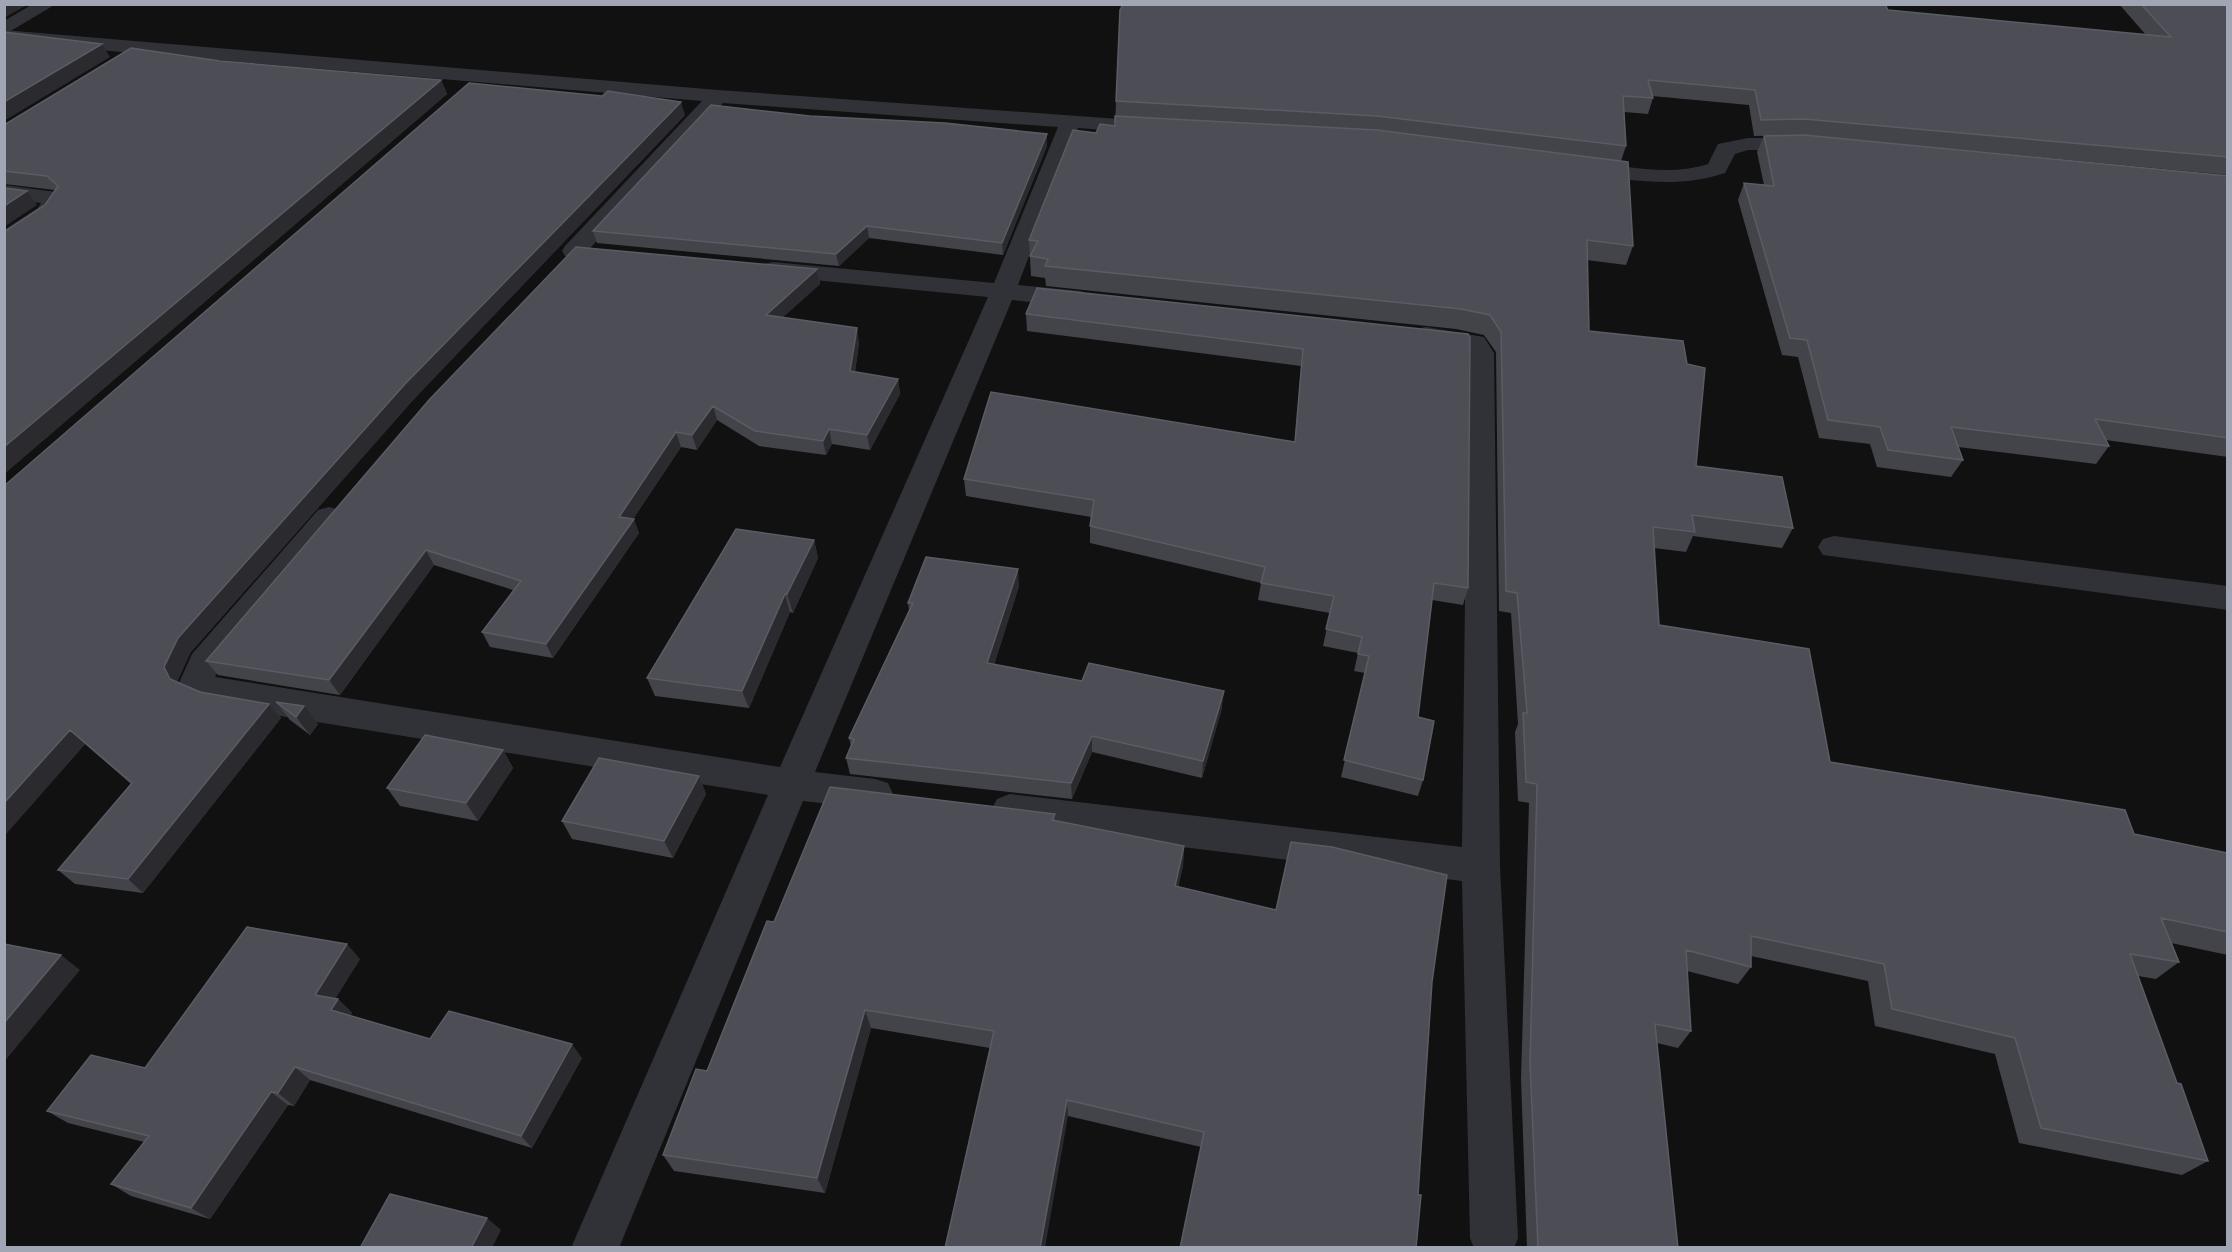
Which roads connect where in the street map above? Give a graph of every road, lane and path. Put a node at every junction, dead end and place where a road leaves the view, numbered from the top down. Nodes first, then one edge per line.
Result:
1 (46, 4) edge
2 (4, 29) edge
3 (4, 36) edge
4 (142, 48) junction
5 (112, 66) edge
6 (481, 77) junction
7 (718, 96) junction
8 (454, 101) edge
9 (1070, 123) junction
10 (1175, 129) edge
11 (1832, 146) edge
12 (1563, 164) edge
13 (4, 192) edge
14 (4, 241) edge
15 (610, 254) edge
16 (753, 267) edge
17 (1003, 291) junction
18 (1110, 302) edge
19 (1396, 332) edge
20 (348, 495) edge
21 (1834, 547) dead end
22 (2228, 598) edge
23 (790, 784) junction
24 (910, 798) edge
25 (981, 806) edge
26 (1481, 866) junction
27 (1494, 1238) dead end
28 (595, 1248) edge

1 - 2 street
3 - 4 street
4 - 5 street
4 - 6 street
6 - 7 street
6 - 8 street
7 - 9 street
7 - 15 street
9 - 10 street
9 - 17 street
11 - 12 street
13 - 14 street
16 - 17 street
17 - 18 street
17 - 23 street
19 - 26 street
20 - 23 street
21 - 22 street
23 - 24 street
23 - 28 street
25 - 26 street
26 - 27 street

